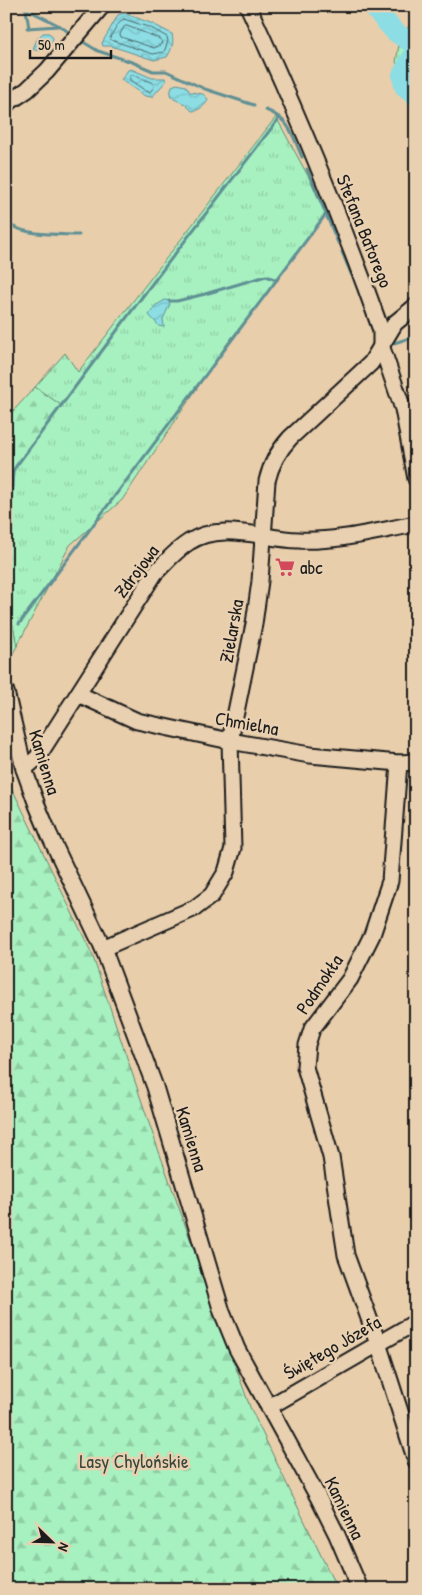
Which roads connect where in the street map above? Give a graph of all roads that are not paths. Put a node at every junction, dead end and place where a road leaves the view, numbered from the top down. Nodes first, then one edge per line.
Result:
1 (102, 6) edge
2 (248, 6) edge
3 (6, 104) edge
4 (416, 306) edge
5 (381, 345) junction
6 (416, 479) edge
7 (416, 524) edge
8 (264, 537) junction
9 (6, 692) edge
10 (78, 694) junction
11 (230, 741) junction
12 (416, 762) edge
13 (399, 763) junction
14 (24, 769) junction
15 (103, 948) junction
16 (416, 1322) edge
17 (378, 1343) junction
18 (269, 1407) junction
19 (416, 1461) edge
20 (360, 1589) edge

1 - 3 street
2 - 5 street, Stefana Batorego
4 - 5 street, Zielarska
5 - 6 street, Stefana Batorego
5 - 8 street, Zielarska
7 - 8 street, Zdrojowa
8 - 10 street, Zdrojowa
8 - 11 street, Zielarska
9 - 14 street, Kamienna
10 - 11 street, Chmielna
10 - 14 street, Zdrojowa
11 - 13 street, Chmielna
11 - 15 street, Zielarska
12 - 13 street, Chmielna
13 - 17 street, Podmokła
14 - 15 street, Kamienna
15 - 18 street, Kamienna
16 - 17 street, Świętego Józefa
17 - 18 street, Świętego Józefa
17 - 19 street, Podmokła
18 - 20 street, Kamienna

